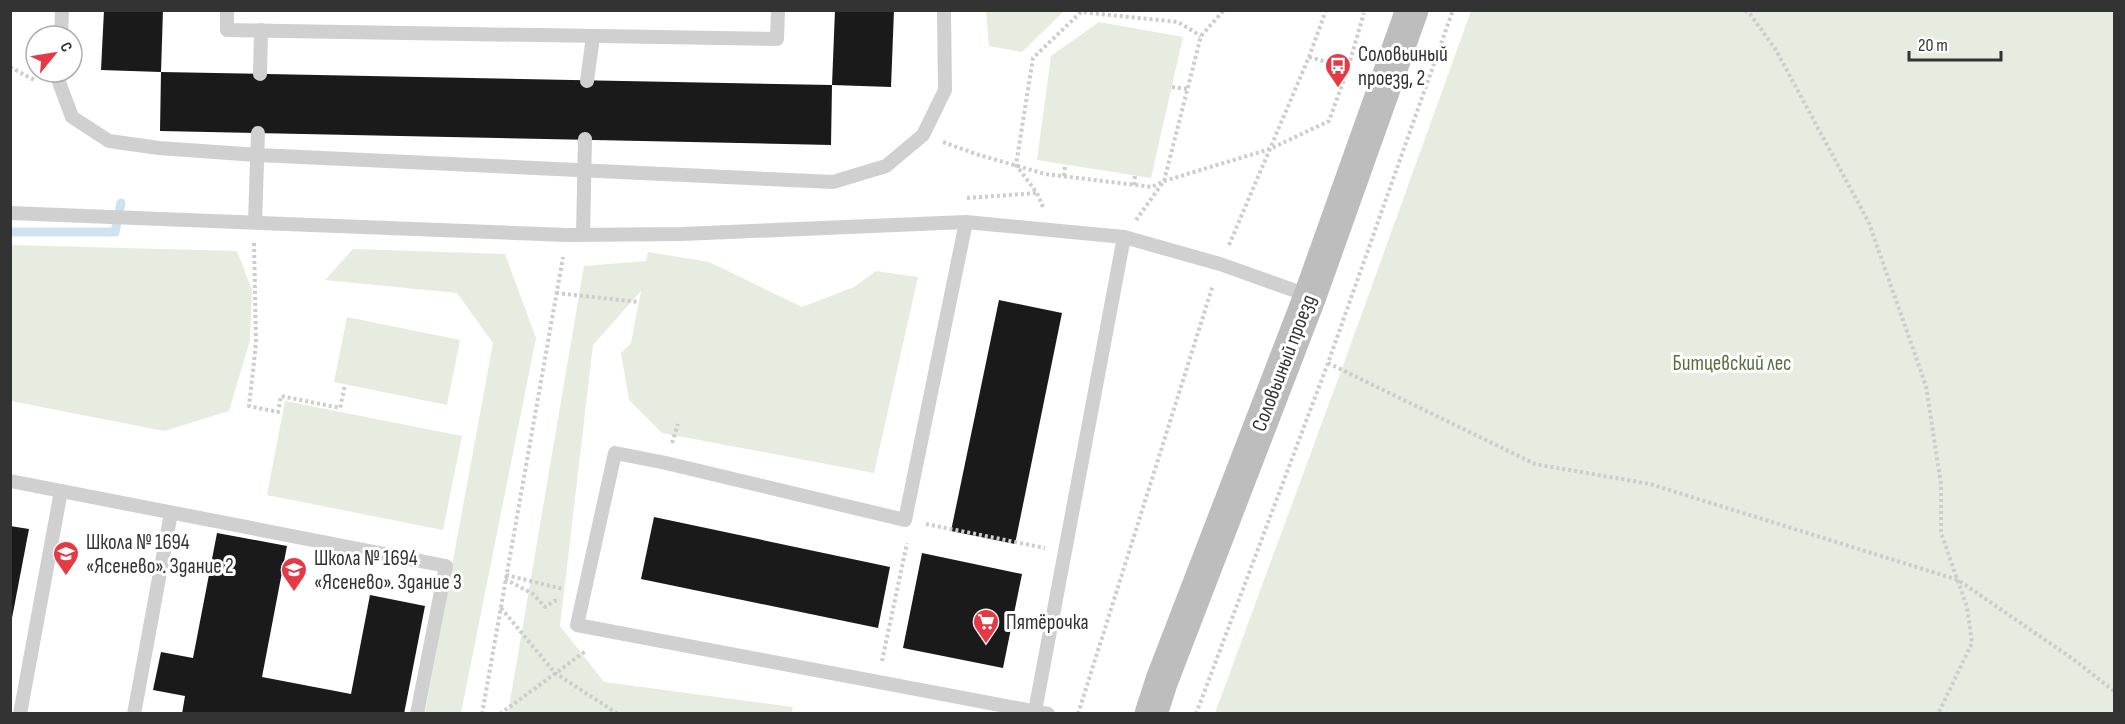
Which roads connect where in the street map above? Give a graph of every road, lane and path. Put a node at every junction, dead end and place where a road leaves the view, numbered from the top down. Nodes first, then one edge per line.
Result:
1 (227, 10) edge
2 (778, 10) edge
3 (944, 10) edge
4 (1224, 10) edge
5 (1326, 10) edge
6 (1412, 10) edge
7 (1453, 10) edge
8 (1745, 10) edge
9 (1755, 10) edge
10 (1364, 13) dead end
11 (1750, 14) junction
12 (261, 30) junction
13 (593, 36) junction
14 (1201, 36) junction
15 (1309, 57) junction
16 (1348, 68) junction
17 (260, 74) dead end
18 (587, 81) dead end
19 (60, 84) edge
20 (1172, 87) dead end
21 (1187, 89) junction
22 (258, 133) dead end
23 (923, 135) junction
24 (585, 139) dead end
25 (1270, 149) junction
26 (258, 156) junction
27 (1016, 165) junction
28 (1065, 166) dead end
29 (585, 170) junction
30 (1064, 176) junction
31 (1136, 176) dead end
32 (1164, 181) junction
33 (1134, 185) junction
34 (1036, 193) junction
35 (962, 199) dead end
36 (10, 213) edge
37 (255, 222) junction
38 (966, 222) junction
39 (1053, 230) junction
40 (583, 235) junction
41 (567, 236) junction
42 (1124, 237) junction
43 (1220, 264) junction
44 (556, 293) junction
45 (1310, 296) junction
46 (639, 302) dead end
47 (1328, 363) junction
48 (345, 385) dead end
49 (10, 481) edge
50 (61, 491) junction
51 (171, 513) junction
52 (908, 520) junction
53 (1064, 552) junction
54 (506, 577) junction
55 (1958, 580) junction
56 (583, 597) junction
57 (501, 608) junction
58 (612, 632) junction
59 (555, 673) junction
60 (878, 682) junction
61 (2115, 691) edge
62 (1042, 712) edge
63 (20, 714) edge
64 (134, 714) edge
65 (417, 714) edge
66 (482, 714) edge
67 (500, 714) edge
68 (618, 714) edge
69 (1078, 714) edge
70 (1151, 714) edge
71 (1196, 714) edge
72 (1938, 714) edge

1 - 12 lane
2 - 13 lane
3 - 23 lane
4 - 14 path
5 - 15 path
6 - 45 street, Соловьиный проезд
7 - 47 path
8 - 11 path
9 - 11 path
10 - 16 path
11 - 55 path
12 - 13 lane
12 - 17 lane
13 - 18 lane
14 - 21 path
14 - 27 path
15 - 16 path
15 - 25 path
16 - 25 path
19 - 26 lane
20 - 21 path
21 - 32 path
22 - 26 lane
23 - 27 path
23 - 29 lane
24 - 29 lane
25 - 32 path
25 - 43 path
26 - 29 lane
26 - 37 lane
27 - 30 path
27 - 34 path
28 - 30 path
29 - 40 lane
30 - 33 path
31 - 33 path
32 - 33 path
32 - 42 path
34 - 35 path
34 - 39 path
36 - 37 lane
37 - 41 lane
37 - 48 path
38 - 39 lane
38 - 40 lane
38 - 52 lane
39 - 42 lane
40 - 41 lane
41 - 44 path
42 - 43 lane
42 - 53 lane
43 - 45 lane
43 - 69 path
44 - 46 path
44 - 54 path
45 - 70 street, Соловьиный проезд
47 - 55 path
47 - 71 path
49 - 50 lane
50 - 51 lane
50 - 63 lane
51 - 64 lane
51 - 65 lane
52 - 53 path
52 - 56 lane
52 - 60 path
53 - 62 lane
54 - 56 path
54 - 56 path
54 - 57 path
55 - 61 path
55 - 72 path
56 - 58 lane
57 - 59 path
57 - 66 path
58 - 59 path
58 - 60 lane
59 - 67 path
59 - 68 path
60 - 62 lane

